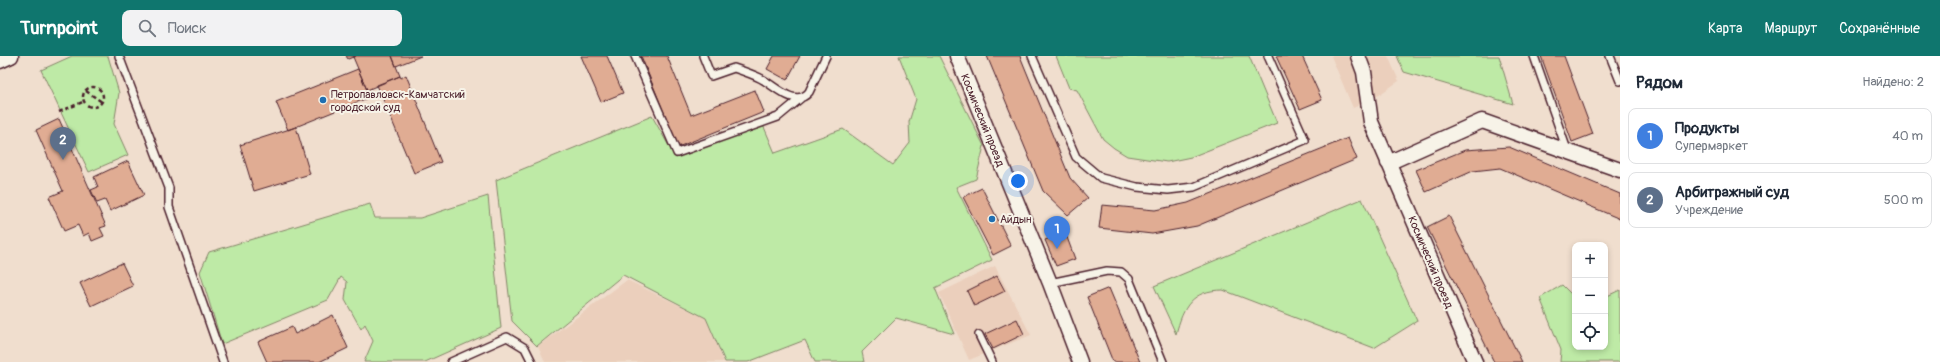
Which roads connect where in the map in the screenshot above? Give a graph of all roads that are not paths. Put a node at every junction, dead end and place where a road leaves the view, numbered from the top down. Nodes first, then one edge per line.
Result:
1 (11, 56) edge
2 (119, 56) edge
3 (635, 56) edge
4 (703, 56) edge
5 (826, 56) edge
6 (957, 56) edge
7 (1032, 56) edge
8 (1268, 56) edge
9 (1358, 56) edge
10 (1534, 56) edge
11 (1610, 56) edge
12 (0, 60) edge
13 (1620, 81) edge
14 (801, 98) junction
15 (1567, 150) junction
16 (1388, 163) junction
17 (1620, 170) edge
18 (1050, 283) junction
19 (979, 335) dead end
20 (223, 362) edge
21 (451, 362) edge
22 (532, 362) edge
23 (992, 362) edge
24 (1080, 362) edge
25 (1163, 362) edge
26 (1475, 362) edge

1 - 12 street
2 - 20 lane
3 - 14 lane
4 - 14 lane
5 - 14 lane
6 - 18 street, Космический проезд
7 - 8 lane
9 - 16 street, Космический проезд
10 - 15 lane
11 - 13 lane
15 - 16 street
15 - 17 street
16 - 26 street, Космический проезд
18 - 24 street, Космический проезд
18 - 25 lane
19 - 23 lane
21 - 22 lane

